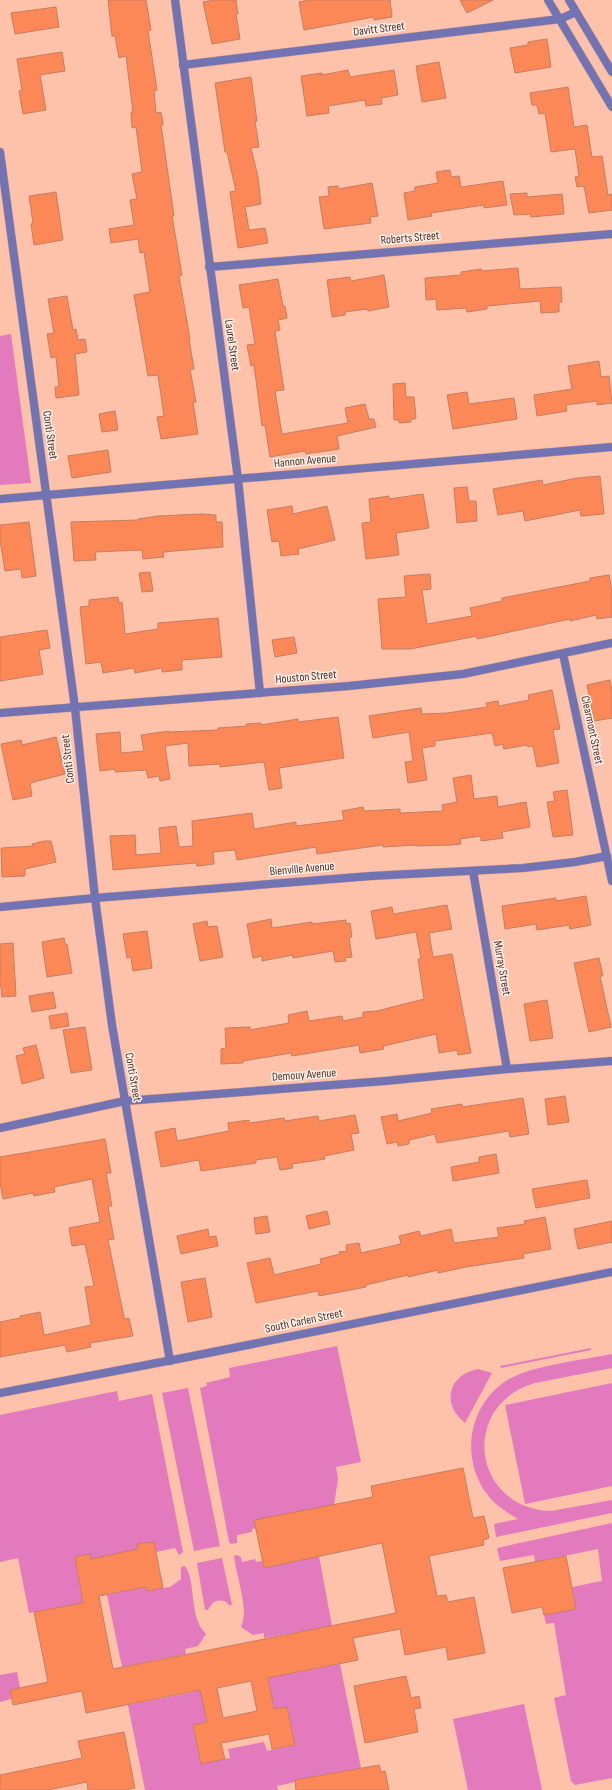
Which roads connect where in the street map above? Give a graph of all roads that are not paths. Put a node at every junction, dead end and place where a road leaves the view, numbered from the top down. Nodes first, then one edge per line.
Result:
1 (175, 0) edge
2 (548, 0) edge
3 (569, 0) edge
4 (576, 12) junction
5 (560, 19) junction
6 (184, 65) junction
7 (612, 72) edge
8 (612, 107) edge
9 (0, 152) edge
10 (612, 234) edge
11 (210, 267) junction
12 (612, 447) edge
13 (238, 479) junction
14 (46, 495) junction
15 (0, 499) edge
16 (612, 644) edge
17 (563, 654) junction
18 (260, 693) junction
19 (75, 708) junction
20 (0, 713) edge
21 (607, 856) junction
22 (473, 871) junction
23 (612, 881) edge
24 (95, 898) junction
25 (0, 907) edge
26 (612, 1061) edge
27 (507, 1069) junction
28 (125, 1101) junction
29 (0, 1128) edge
30 (612, 1272) edge
31 (170, 1361) junction
32 (0, 1393) edge

1 - 6 street, Laurel Street
2 - 5 street
3 - 4 street
4 - 5 street, Davitt Street
4 - 7 street
5 - 6 street, Davitt Street
5 - 8 street
6 - 11 street, Laurel Street
9 - 14 street, Conti Street
10 - 11 street, Roberts Street
11 - 13 street, Laurel Street
12 - 13 street, Hannon Avenue
13 - 14 street, Hannon Avenue
13 - 18 street, Laurel Street
14 - 15 street, Hannon Avenue
14 - 19 street, Conti Street
16 - 17 street, Houston Street
17 - 18 street, Houston Street
17 - 21 street, Clearmont Street
18 - 19 street, Houston Street
19 - 20 street, Houston Street
19 - 24 street, Conti Street
21 - 22 street, Bienville Avenue
21 - 23 street, Clearmont Street
22 - 24 street, Bienville Avenue
22 - 27 street, Murray Street
24 - 25 street, Bienville Avenue
24 - 28 street, Conti Street
26 - 27 street, Demouy Avenue
27 - 28 street, Demouy Avenue
28 - 29 street, Demouy Avenue
28 - 31 street, Conti Street
30 - 31 street, South Carlen Street
31 - 32 street, South Carlen Street

